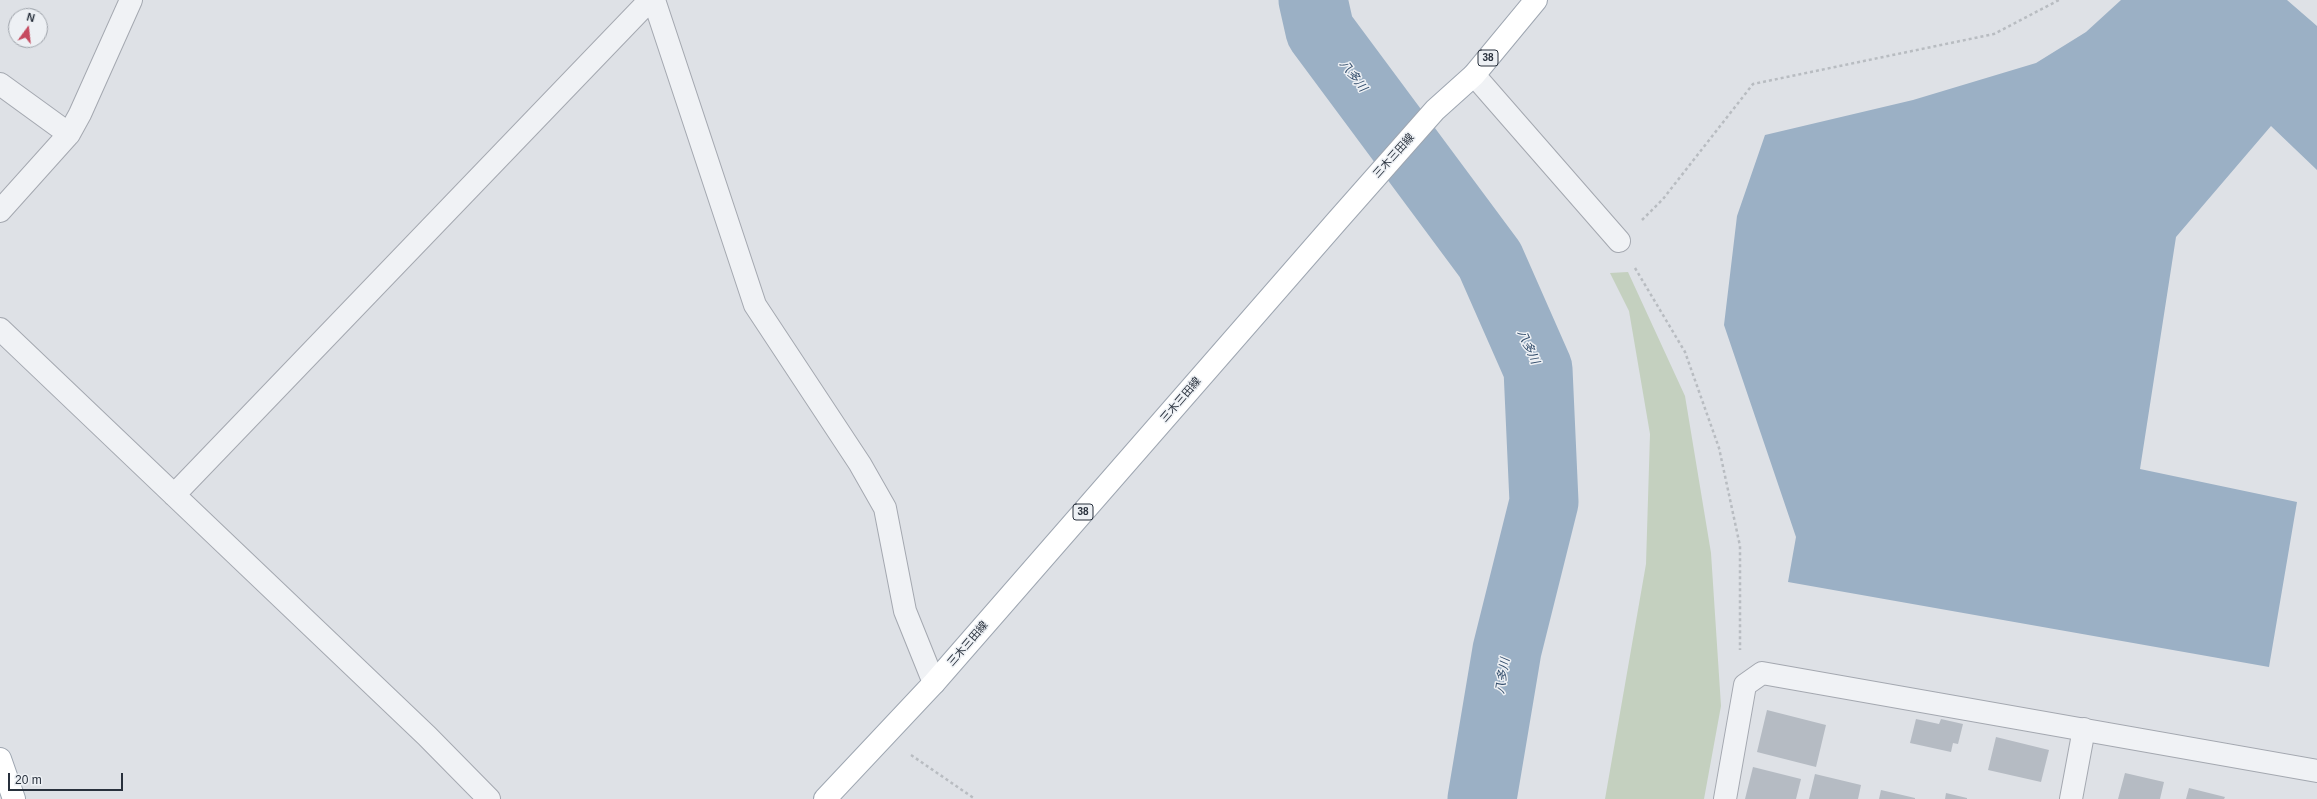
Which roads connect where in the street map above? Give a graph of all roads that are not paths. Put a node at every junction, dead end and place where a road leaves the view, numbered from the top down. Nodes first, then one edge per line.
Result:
1 (131, 0) edge
2 (650, 0) edge
3 (654, 0) edge
4 (1536, 0) edge
5 (1474, 75) junction
6 (0, 84) edge
7 (69, 134) junction
8 (0, 211) edge
9 (1619, 241) road end
10 (0, 330) edge
11 (174, 495) junction
12 (934, 683) junction
13 (2084, 729) junction
14 (0, 759) edge
15 (2317, 771) edge
16 (14, 799) edge
17 (489, 799) edge
18 (825, 799) edge
19 (1725, 799) edge
20 (2071, 799) edge

1 - 7 street
2 - 11 street
3 - 12 street
4 - 5 main road, 三木三田線 / 38
5 - 9 street
5 - 12 main road, 三木三田線 / 38
6 - 7 street
7 - 8 street
10 - 11 street
11 - 17 street
12 - 18 main road, 三木三田線 / 38
13 - 15 street
13 - 19 street
13 - 20 street
14 - 16 main road

